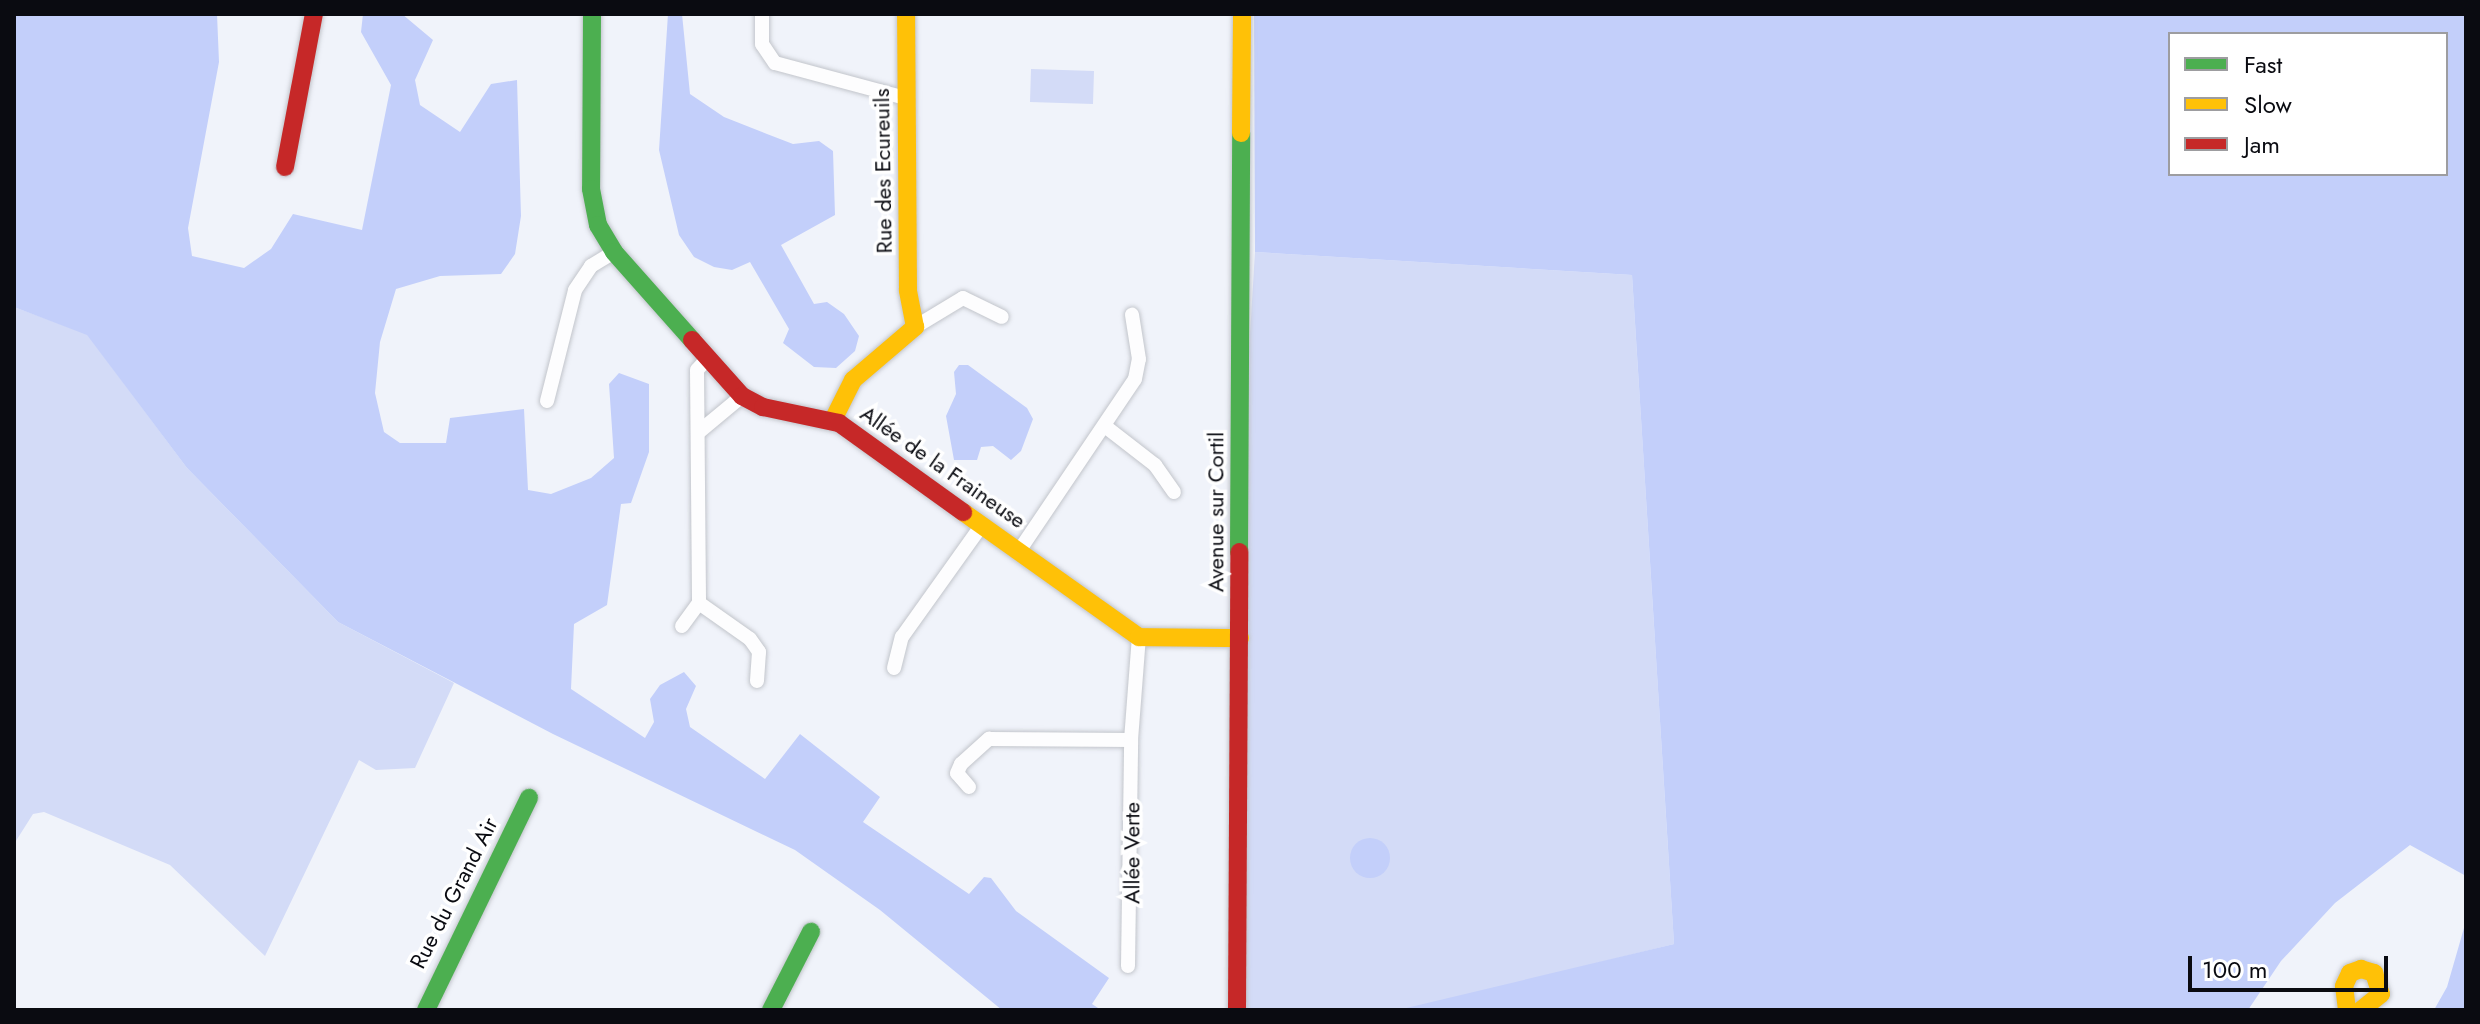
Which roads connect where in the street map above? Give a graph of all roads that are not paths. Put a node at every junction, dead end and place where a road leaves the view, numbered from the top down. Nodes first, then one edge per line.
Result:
1 (314, 14) edge
2 (592, 14) edge
3 (762, 14) edge
4 (906, 14) edge
5 (1242, 14) edge
6 (906, 98) junction
7 (285, 167) dead end
8 (614, 252) junction
9 (1132, 315) dead end
10 (1002, 317) dead end
11 (915, 327) junction
12 (706, 360) junction
13 (742, 396) junction
14 (547, 401) dead end
15 (833, 420) junction
16 (1106, 427) junction
17 (700, 431) junction
18 (1174, 492) dead end
19 (982, 525) junction
20 (1019, 551) junction
21 (699, 603) junction
22 (682, 626) dead end
23 (1139, 637) junction
24 (1240, 638) junction
25 (894, 668) dead end
26 (757, 681) dead end
27 (1131, 740) junction
28 (969, 787) dead end
29 (529, 798) dead end
30 (811, 932) dead end
31 (1128, 966) dead end
32 (426, 1010) edge
33 (771, 1010) edge
34 (1237, 1010) edge
35 (2347, 1010) edge
36 (2361, 1010) edge

1 - 7 street
2 - 8 street, Allée de la Fraineuse
3 - 6 street
4 - 6 street, Rue des Ecureuils
5 - 24 street, Avenue sur Cortil
6 - 11 street, Rue des Ecureuils
8 - 12 street, Allée de la Fraineuse
8 - 14 street
9 - 16 street
10 - 11 street
11 - 15 street
12 - 13 street, Allée de la Fraineuse
12 - 17 street
13 - 15 street, Allée de la Fraineuse
13 - 17 street
15 - 19 street, Allée de la Fraineuse
16 - 18 street
16 - 20 street
17 - 21 street
19 - 20 street, Allée de la Fraineuse
19 - 25 street
20 - 23 street, Allée de la Fraineuse
21 - 22 street
21 - 26 street
23 - 24 street
23 - 27 street, Allée Verte
24 - 34 street, Avenue sur Cortil
27 - 28 street
27 - 31 street, Allée Verte
29 - 32 street, Rue du Grand Air
30 - 33 street
35 - 36 street

